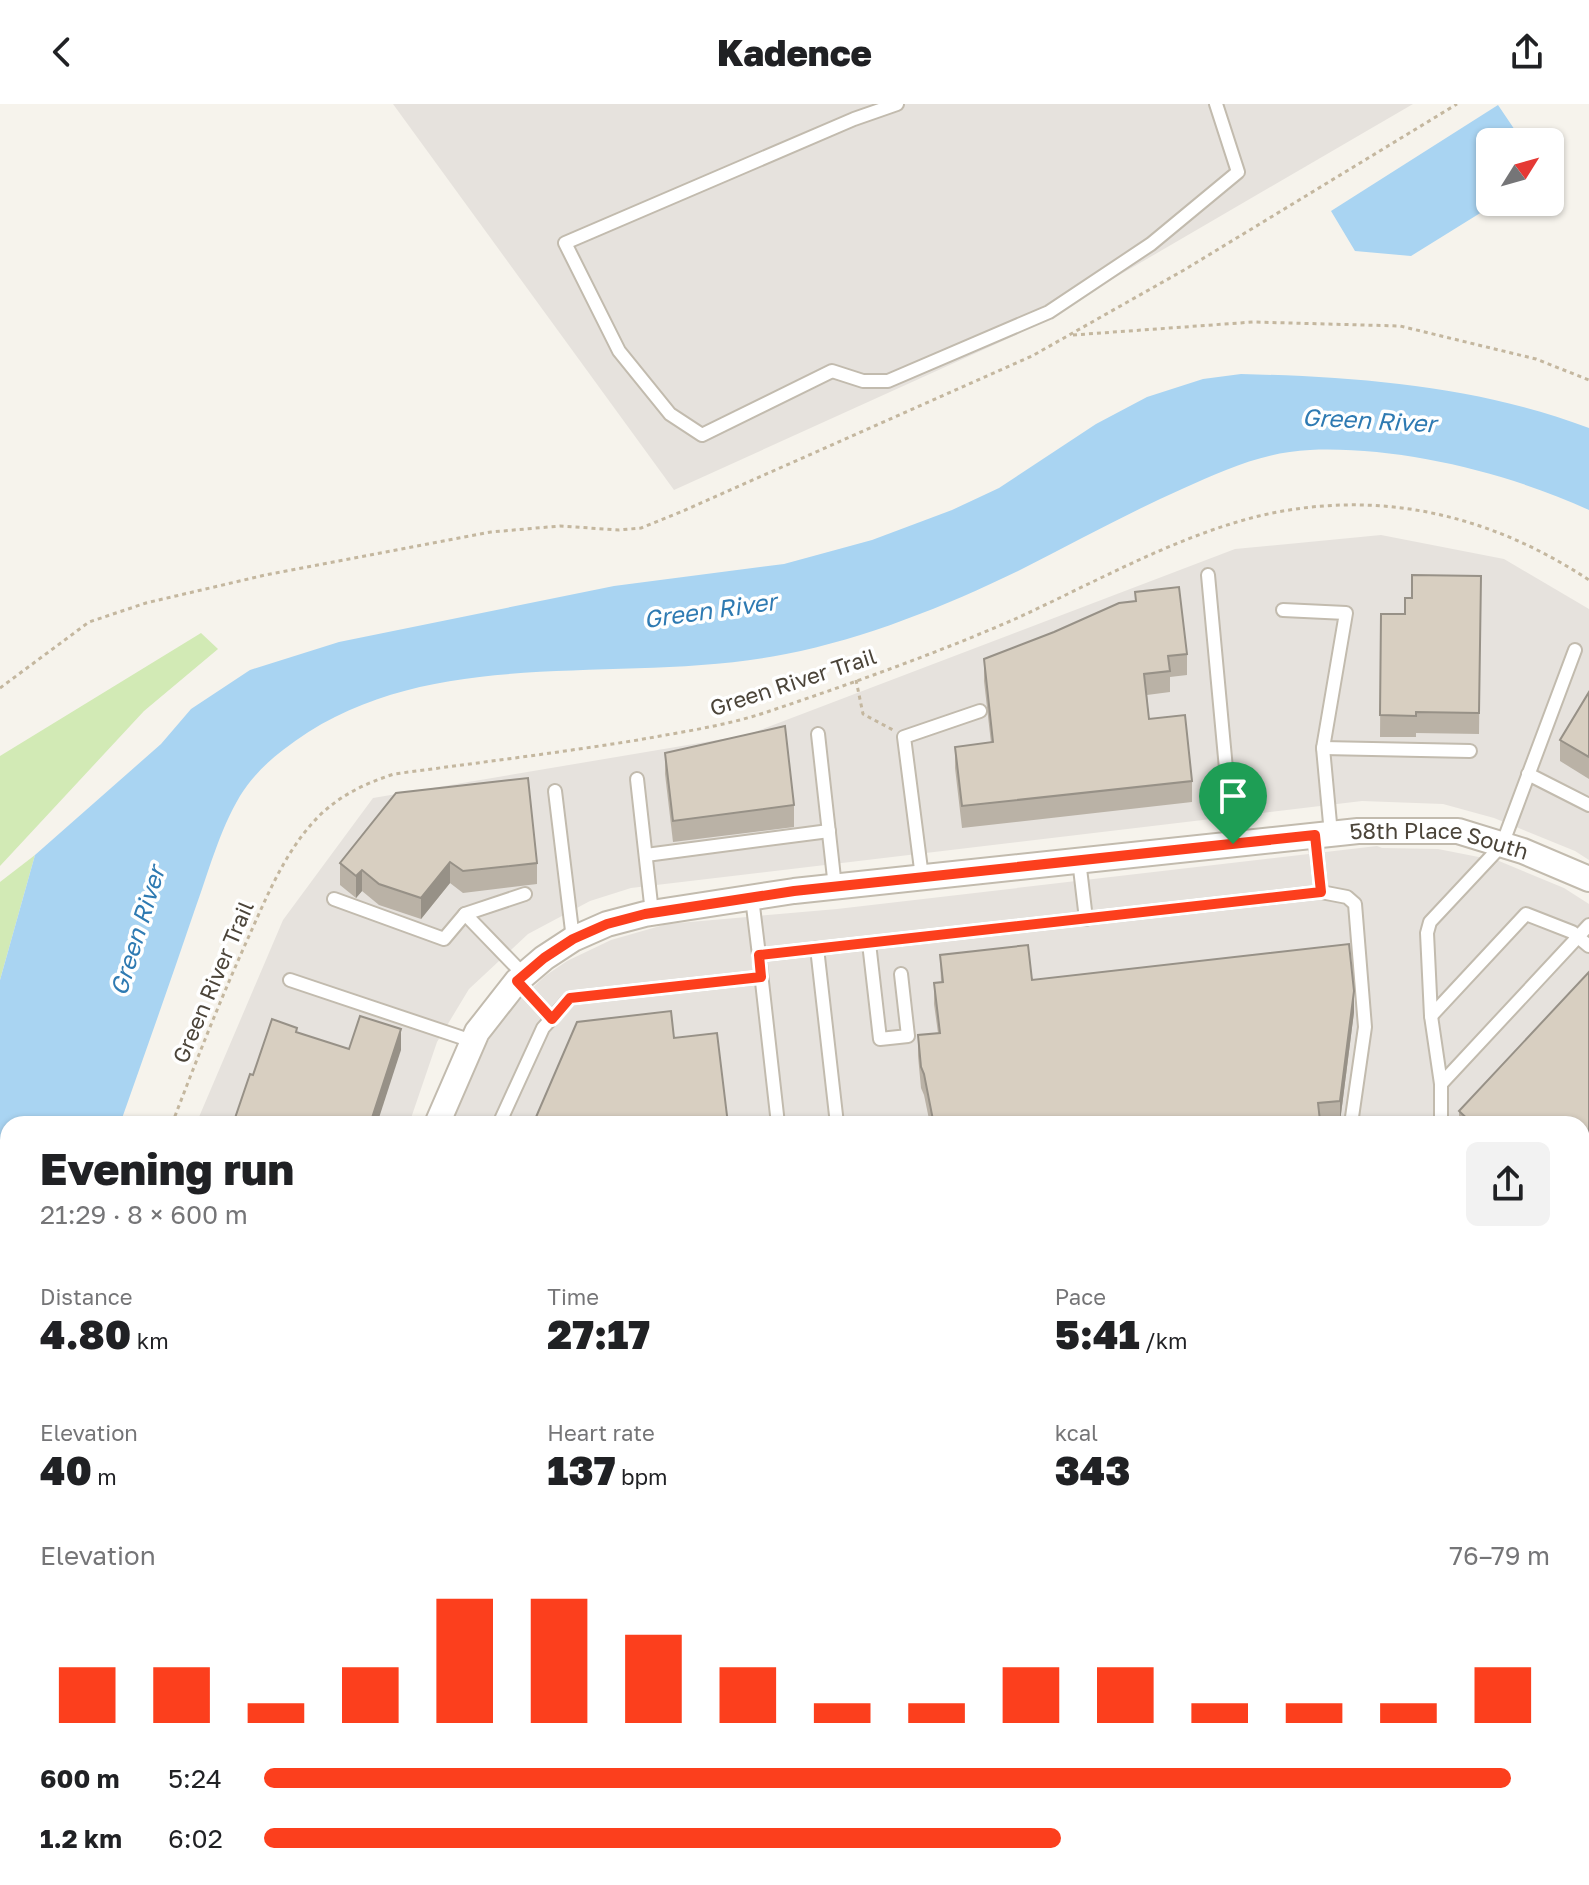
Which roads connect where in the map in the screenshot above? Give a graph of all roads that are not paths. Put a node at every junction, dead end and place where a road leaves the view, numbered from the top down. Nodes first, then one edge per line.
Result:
1 (897, 104) edge
2 (1216, 104) edge
3 (1208, 575) dead end
4 (1283, 610) dead end
5 (1575, 650) dead end
6 (980, 711) dead end
7 (818, 734) dead end
8 (1323, 748) junction
9 (1470, 751) dead end
10 (1528, 774) junction
11 (637, 779) dead end
12 (555, 791) dead end
13 (1589, 805) edge
14 (829, 831) junction
15 (1323, 834) junction
16 (1233, 844) junction
17 (1502, 845) junction
18 (646, 855) junction
19 (1079, 860) junction
20 (922, 877) junction
21 (1586, 877) edge
22 (835, 887) junction
23 (1321, 892) junction
24 (525, 894) dead end
25 (752, 898) junction
26 (334, 899) dead end
27 (652, 913) junction
28 (465, 914) junction
29 (1086, 919) junction
30 (1589, 925) edge
31 (1578, 936) junction
32 (573, 939) junction
33 (869, 943) junction
34 (1589, 946) edge
35 (817, 948) junction
36 (759, 955) junction
37 (901, 974) dead end
38 (761, 977) junction
39 (520, 978) junction
40 (290, 980) dead end
41 (1431, 1016) junction
42 (552, 1019) junction
43 (472, 1041) junction
44 (1441, 1084) junction
45 (440, 1116) edge
46 (503, 1116) edge
47 (777, 1116) edge
48 (836, 1116) edge
49 (1352, 1116) edge
50 (1441, 1116) edge

1 - 2 lane
3 - 16 lane
4 - 8 lane
5 - 10 lane
6 - 20 lane
7 - 14 lane
8 - 9 lane
8 - 15 lane
10 - 13 lane
10 - 17 lane
11 - 18 lane
12 - 32 lane
14 - 18 lane
14 - 22 lane
15 - 16 street, 58th Place South
15 - 17 street, 58th Place South
15 - 23 lane
16 - 19 street, 58th Place South
17 - 21 street, 58th Place South
17 - 41 lane
18 - 27 lane
19 - 20 street, 58th Place South
19 - 29 lane
20 - 22 street, 58th Place South
22 - 25 street, 58th Place South
23 - 29 lane
23 - 49 lane
24 - 28 lane
25 - 27 street, 58th Place South
25 - 36 lane
26 - 28 lane
27 - 32 street, 58th Place South
28 - 39 lane
29 - 33 lane
30 - 31 lane
31 - 34 lane
31 - 41 lane
31 - 44 lane
32 - 39 street, 58th Place South
33 - 35 lane
33 - 37 lane
35 - 36 lane
35 - 48 lane
36 - 38 lane
38 - 42 lane
38 - 47 lane
39 - 42 lane
39 - 43 street, 58th Place South
40 - 43 lane
41 - 44 lane
42 - 46 lane
43 - 45 street, 58th Place South
44 - 50 lane

